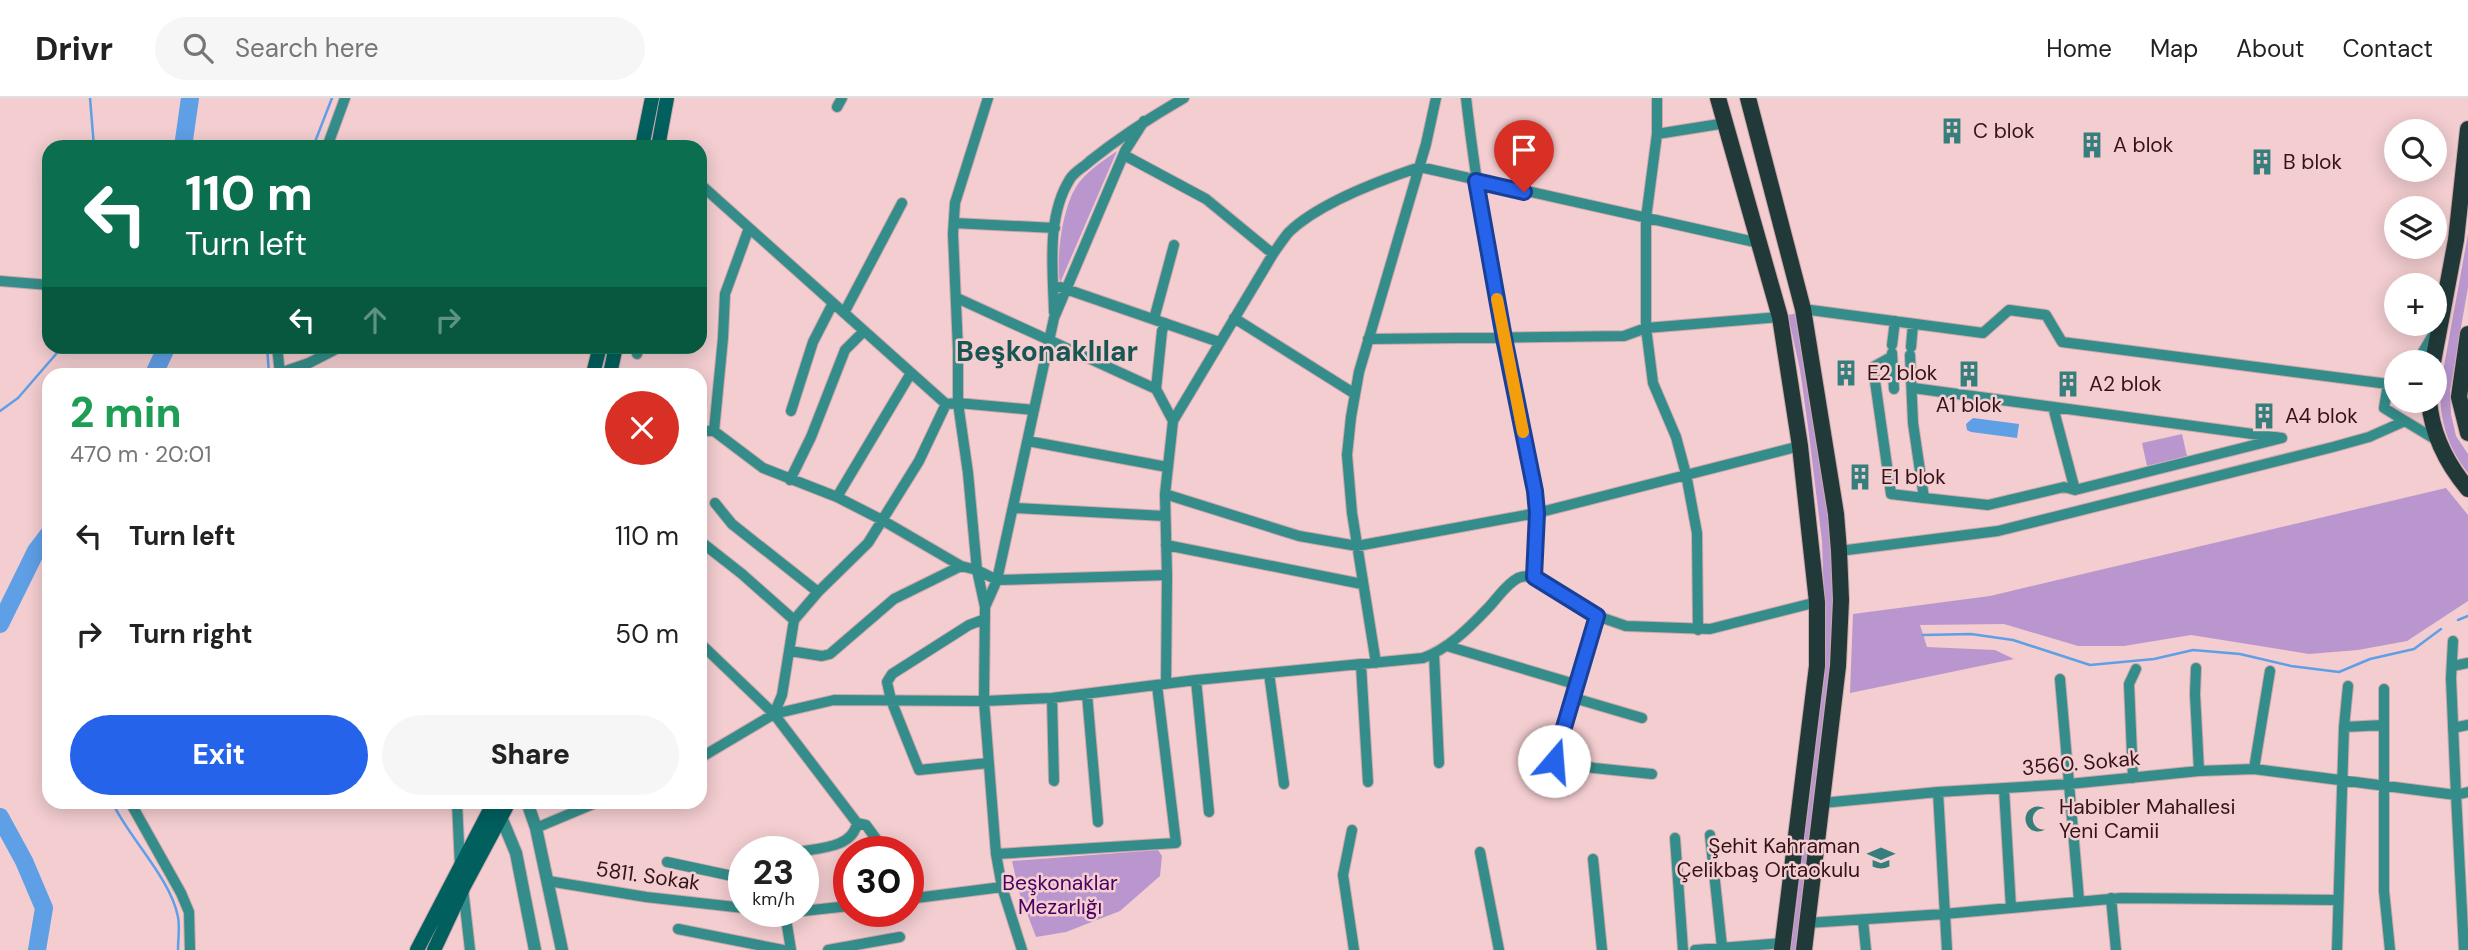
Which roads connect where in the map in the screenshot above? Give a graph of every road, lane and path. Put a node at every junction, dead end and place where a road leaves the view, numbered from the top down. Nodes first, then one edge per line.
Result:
1 (345, 98) edge
2 (652, 98) edge
3 (667, 98) edge
4 (988, 98) edge
5 (1184, 98) edge
6 (1436, 98) edge
7 (1466, 98) edge
8 (1657, 98) edge
9 (1718, 98) edge
10 (1748, 98) edge
11 (1143, 121) junction
12 (1726, 123) junction
13 (2468, 128) edge
14 (1657, 134) junction
15 (330, 140) edge
16 (643, 140) edge
17 (659, 140) edge
18 (1124, 155) junction
19 (1420, 167) junction
20 (1476, 181) junction
21 (707, 190) edge
22 (902, 203) dead end
23 (1646, 218) junction
24 (954, 223) junction
25 (749, 228) junction
26 (1055, 228) junction
27 (1759, 243) junction
28 (1174, 245) dead end
29 (1273, 254) junction
30 (0, 281) edge
31 (42, 284) edge
32 (1053, 285) junction
33 (2447, 289) edge
34 (1066, 290) junction
35 (957, 298) junction
36 (833, 303) junction
37 (1803, 309) junction
38 (844, 313) junction
39 (1780, 317) junction
40 (1054, 318) junction
41 (1234, 318) junction
42 (1160, 321) junction
43 (1895, 321) junction
44 (1913, 324) junction
45 (1646, 327) junction
46 (864, 331) junction
47 (2468, 334) edge
48 (1504, 338) junction
49 (1049, 339) junction
50 (1368, 340) junction
51 (1219, 342) junction
52 (1892, 352) junction
53 (326, 354) edge
54 (296, 368) edge
55 (911, 373) junction
56 (2384, 381) edge
57 (1156, 388) junction
58 (1913, 388) junction
59 (1894, 389) dead end
60 (1355, 394) junction
61 (952, 403) junction
62 (2053, 407) junction
63 (1034, 410) junction
64 (791, 411) dead end
65 (2392, 413) edge
66 (2432, 413) edge
67 (1173, 421) junction
68 (2405, 421) junction
69 (707, 430) edge
70 (714, 430) junction
71 (2468, 433) edge
72 (2282, 439) junction
73 (2294, 439) dead end
74 (1028, 441) junction
75 (2438, 442) junction
76 (1800, 446) junction
77 (1167, 467) junction
78 (1686, 474) junction
79 (790, 480) junction
80 (2468, 489) edge
81 (2075, 490) junction
82 (1165, 494) junction
83 (837, 497) junction
84 (1924, 498) junction
85 (715, 503) dead end
86 (1014, 508) junction
87 (1537, 513) junction
88 (1165, 516) junction
89 (883, 520) junction
90 (1166, 545) junction
91 (707, 546) edge
92 (1357, 546) junction
93 (1839, 551) junction
94 (961, 566) junction
95 (977, 570) junction
96 (1167, 575) junction
97 (1534, 577) junction
98 (997, 580) junction
99 (1362, 584) junction
100 (818, 592) junction
101 (1817, 601) junction
102 (985, 613) junction
103 (1597, 616) junction
104 (794, 620) junction
105 (1698, 630) junction
106 (2453, 641) dead end
107 (1447, 646) junction
108 (707, 650) edge
109 (790, 651) junction
110 (1434, 654) junction
111 (1376, 663) junction
112 (2468, 663) edge
113 (1361, 665) junction
114 (2453, 666) junction
115 (2196, 668) dead end
116 (2136, 669) dead end
117 (2270, 671) dead end
118 (1269, 673) junction
119 (2060, 679) dead end
120 (1196, 680) junction
121 (1161, 685) junction
122 (1578, 685) junction
123 (2348, 686) dead end
124 (2384, 689) dead end
125 (1087, 694) junction
126 (1052, 698) junction
127 (1574, 698) junction
128 (891, 700) junction
129 (984, 702) junction
130 (774, 714) junction
131 (1642, 718) dead end
132 (2384, 725) junction
133 (2468, 725) edge
134 (2344, 727) junction
135 (2453, 728) junction
136 (707, 754) edge
137 (988, 763) junction
138 (1439, 763) dead end
139 (2254, 769) junction
140 (2199, 771) junction
141 (1652, 774) dead end
142 (2133, 778) junction
143 (2342, 780) junction
144 (1054, 781) dead end
145 (1368, 782) dead end
146 (1284, 784) dead end
147 (2069, 784) junction
148 (2384, 786) junction
149 (2004, 789) junction
150 (1938, 792) junction
151 (2468, 792) edge
152 (2456, 795) junction
153 (1822, 803) junction
154 (134, 809) edge
155 (457, 809) edge
156 (491, 809) edge
157 (498, 809) edge
158 (506, 809) edge
159 (530, 809) edge
160 (582, 809) edge
161 (1209, 812) dead end
162 (501, 818) junction
163 (1098, 822) dead end
164 (857, 823) junction
165 (537, 828) junction
166 (1352, 830) dead end
167 (1710, 835) dead end
168 (874, 836) edge
169 (1675, 838) dead end
170 (819, 847) edge
171 (2463, 847) edge
172 (1480, 852) dead end
173 (996, 854) junction
174 (1592, 859) dead end
175 (667, 862) dead end
176 (460, 867) junction
177 (728, 875) edge
178 (548, 881) junction
179 (1002, 887) junction
180 (463, 888) junction
181 (924, 897) edge
182 (2111, 898) junction
183 (2079, 900) junction
184 (2338, 900) junction
185 (728, 906) edge
186 (2011, 908) junction
187 (2465, 910) edge
188 (1944, 914) junction
189 (1863, 920) junction
190 (1807, 923) junction
191 (784, 927) edge
192 (677, 929) dead end
193 (900, 937) dead end
194 (1783, 946) edge
195 (1722, 947) junction
196 (190, 950) edge
197 (417, 950) edge
198 (434, 950) edge
199 (470, 950) edge
200 (535, 950) edge
201 (562, 950) edge
202 (783, 950) edge
203 (791, 950) edge
204 (828, 950) edge
205 (1022, 950) edge
206 (1354, 950) edge
207 (1499, 950) edge
208 (1602, 950) edge
209 (1683, 950) edge
210 (1695, 950) edge
211 (1804, 950) edge
212 (1866, 950) edge
213 (1947, 950) edge
214 (2116, 950) edge
215 (2337, 950) edge
216 (2389, 950) edge
217 (2464, 950) edge

1 - 15 street
2 - 16 main road
3 - 17 main road
4 - 24 street
5 - 11 street
6 - 19 street
7 - 20 street
8 - 14 street
9 - 12 main road
10 - 37 main road
11 - 18 street
11 - 26 street
12 - 14 street
12 - 27 main road
13 - 33 main road
14 - 23 street
18 - 29 street
18 - 34 street
19 - 20 street
19 - 29 street
19 - 50 street
20 - 23 street
20 - 48 street
21 - 25 street
22 - 38 street
23 - 27 street
23 - 45 street
24 - 26 street
24 - 35 street
25 - 36 street
25 - 70 street
26 - 32 street
27 - 39 main road
28 - 42 street
29 - 41 street
30 - 31 street
32 - 34 street
32 - 40 street
34 - 40 street
34 - 42 street
35 - 49 street
35 - 61 street
36 - 38 street
36 - 64 street
37 - 43 street
37 - 93 main road
38 - 46 street
39 - 45 street
39 - 76 main road
40 - 49 street
41 - 51 street
41 - 60 street
42 - 51 street
42 - 57 street
43 - 44 street
43 - 52 street
44 - 56 street
44 - 58 street
45 - 48 street
45 - 78 street
46 - 55 street
46 - 79 street
47 - 71 main road
48 - 50 street
48 - 87 street
49 - 57 street
49 - 63 street
50 - 60 street
51 - 67 street
52 - 59 street
52 - 84 street
53 - 54 street
55 - 61 street
55 - 83 street
57 - 67 street
58 - 62 street
58 - 84 street
60 - 92 street
61 - 63 street
61 - 89 street
61 - 95 street
62 - 72 street
62 - 81 street
63 - 74 street
65 - 68 street
66 - 75 main road
67 - 77 street
68 - 75 street
68 - 93 street
69 - 70 street
70 - 79 street
72 - 73 street
72 - 81 street
74 - 77 street
74 - 86 street
75 - 80 main road
76 - 78 street
76 - 101 main road
77 - 82 street
78 - 87 street
78 - 105 street
79 - 83 street
81 - 84 street
82 - 88 street
82 - 92 street
83 - 89 street
85 - 100 street
86 - 88 street
86 - 98 street
87 - 92 street
87 - 97 street
88 - 90 street
89 - 94 street
89 - 100 street
90 - 96 street
90 - 99 street
91 - 104 street
92 - 99 street
93 - 153 main road
94 - 95 street
94 - 109 street
95 - 98 street
95 - 102 street
96 - 98 street
96 - 121 street
97 - 103 street
97 - 107 street
98 - 102 street
99 - 111 street
100 - 104 street
101 - 105 street
101 - 194 main road
102 - 128 street
102 - 129 street
103 - 105 street
103 - 122 street
104 - 109 street
106 - 114 street
107 - 110 street
107 - 122 street
108 - 130 street
109 - 130 street
110 - 111 street
110 - 138 street
111 - 113 street
112 - 114 street
113 - 118 street
113 - 145 street
114 - 135 street
115 - 140 street
116 - 142 street
117 - 139 street
118 - 120 street
118 - 146 street
119 - 147 street
120 - 121 street
120 - 161 street
121 - 125 street
121 - 173 street
122 - 127 street
123 - 134 street
124 - 132 street
125 - 126 street
125 - 163 street
126 - 129 street
126 - 144 street
127 - 131 street
127 - 141 street
128 - 129 street
128 - 130 street
128 - 137 street
129 - 137 street
130 - 136 street
130 - 164 street
132 - 134 street
132 - 148 street
133 - 135 street
134 - 143 street
135 - 152 street
137 - 173 street
139 - 140 street, 3560. Sokak
139 - 143 street, 3560. Sokak
140 - 142 street, 3560. Sokak
142 - 147 street, 3560. Sokak
143 - 148 street, 3560. Sokak
143 - 184 street
147 - 149 street, 3560. Sokak
147 - 183 street
148 - 152 street, 3560. Sokak
148 - 216 street
149 - 150 street, 3560. Sokak
149 - 186 street
150 - 153 street, 3560. Sokak
150 - 188 street
151 - 152 street
152 - 171 street
153 - 190 main road
154 - 196 street
155 - 176 street
156 - 176 main road
157 - 162 street
158 - 162 main road
159 - 165 street
160 - 165 street
162 - 180 main road
162 - 200 street
164 - 168 street
164 - 170 street
165 - 178 street
166 - 206 street
167 - 195 street
169 - 209 street
171 - 187 street
172 - 207 street
173 - 179 street
174 - 208 street
175 - 177 street
176 - 197 main road
178 - 185 street, 5811. Sokak
178 - 201 street
179 - 181 street
179 - 205 street
180 - 198 main road
180 - 199 street
182 - 183 street
182 - 184 street
182 - 214 street
183 - 186 street
184 - 215 street
186 - 188 street
187 - 217 street
188 - 189 street
188 - 213 street
189 - 190 street
189 - 212 street
190 - 211 main road
191 - 203 street
192 - 202 street
193 - 204 street
194 - 195 street
195 - 210 street

